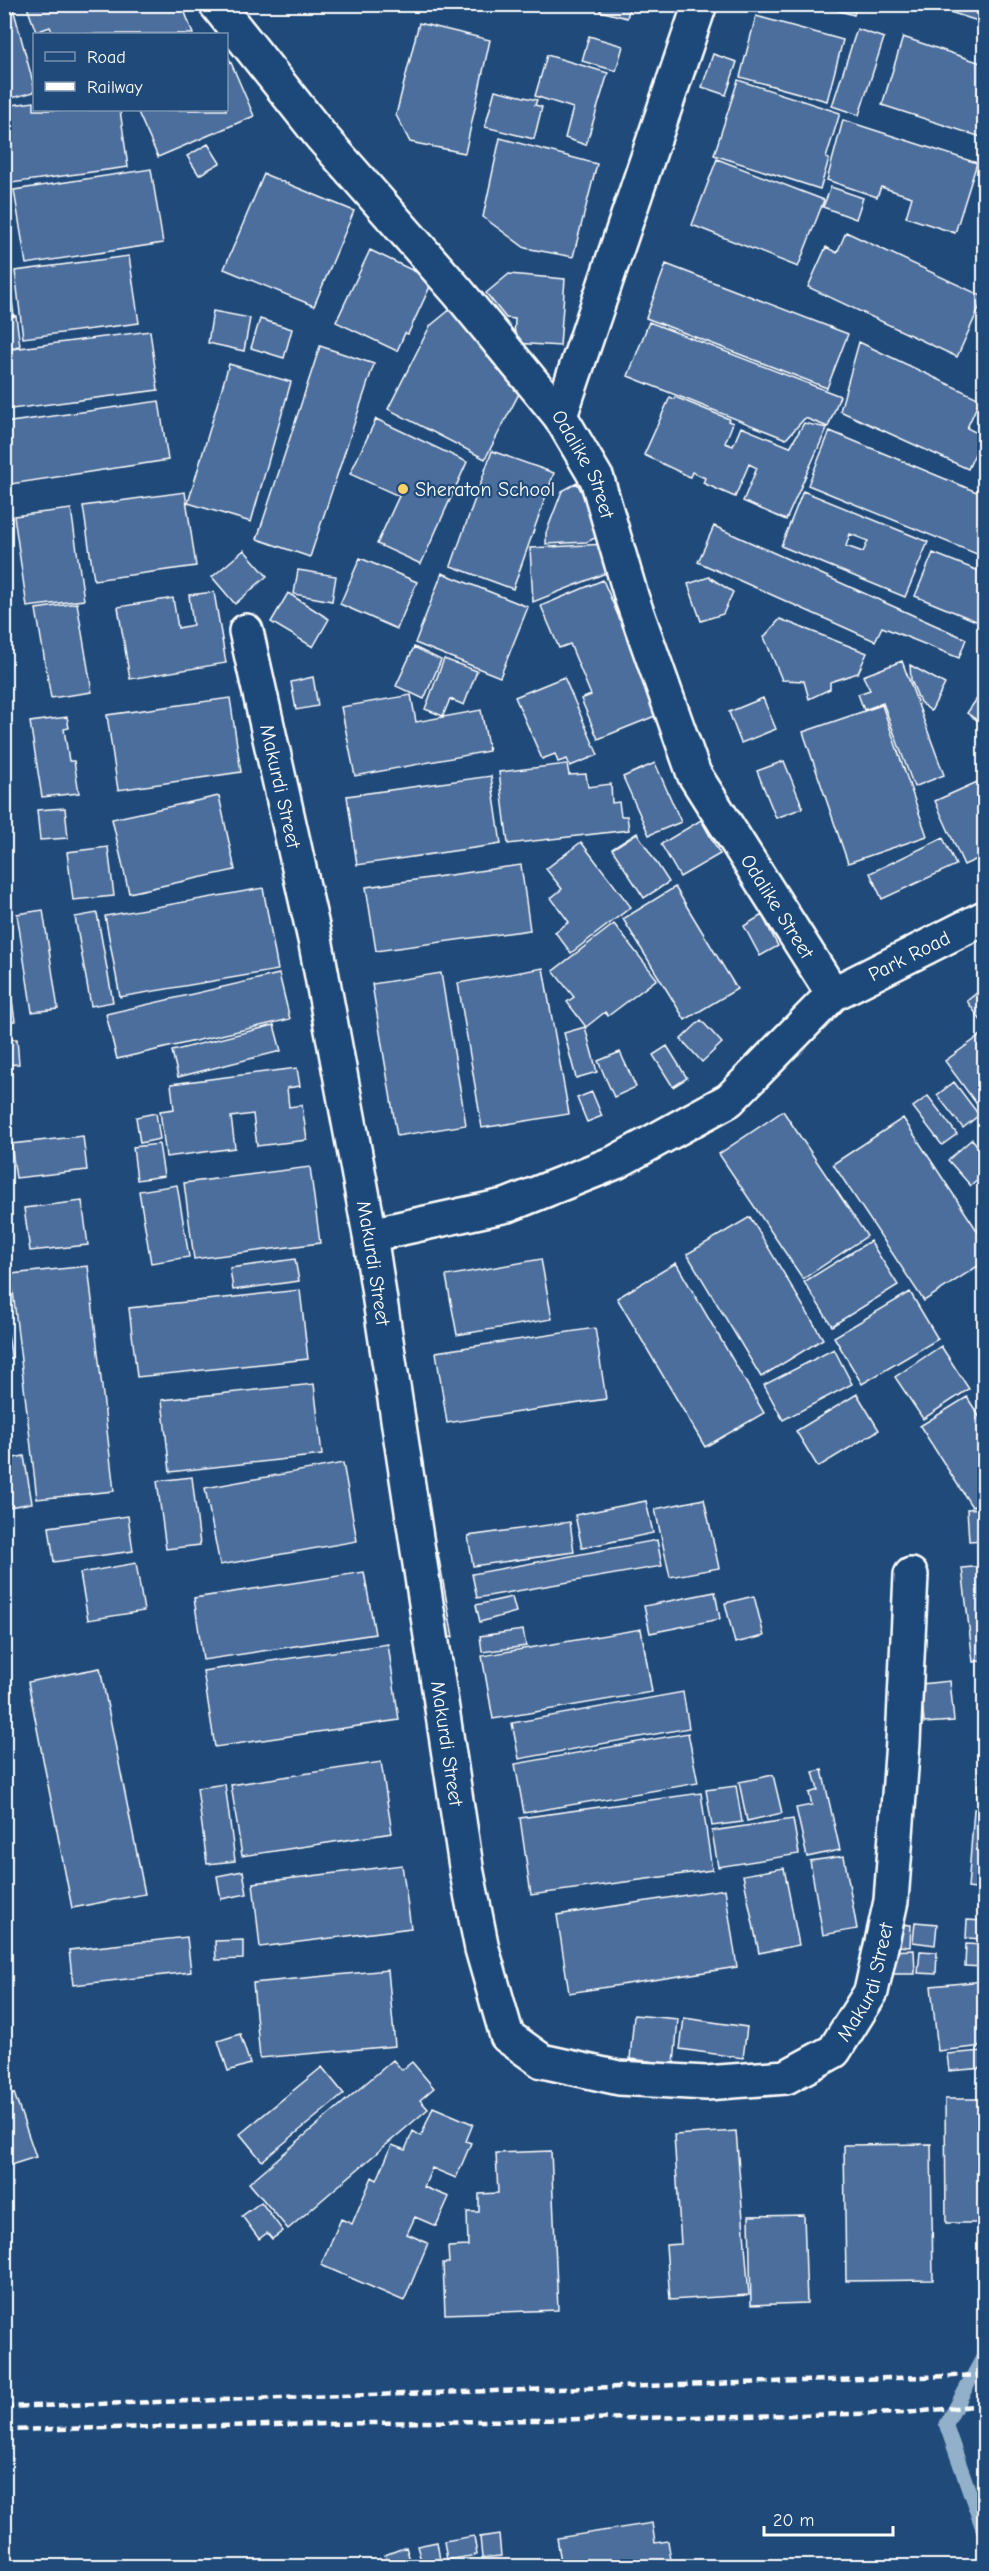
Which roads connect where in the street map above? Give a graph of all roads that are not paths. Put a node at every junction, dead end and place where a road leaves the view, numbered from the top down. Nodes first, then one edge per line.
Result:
1 (216, 4) edge
2 (700, 4) edge
3 (560, 416) junction
4 (246, 631) dead end
5 (984, 918) edge
6 (833, 994) junction
7 (370, 1235) junction
8 (911, 1575) dead end

1 - 3 street, Odalike Street
2 - 3 street
3 - 6 street, Odalike Street
4 - 7 street, Makurdi Street
5 - 6 street, Park Road
6 - 7 street, Park Road
7 - 8 street, Makurdi Street

